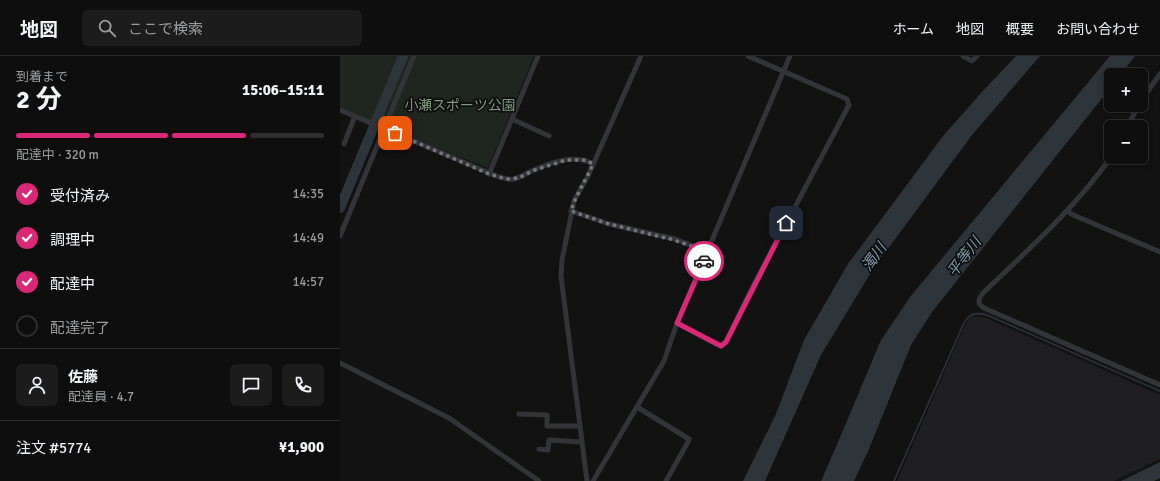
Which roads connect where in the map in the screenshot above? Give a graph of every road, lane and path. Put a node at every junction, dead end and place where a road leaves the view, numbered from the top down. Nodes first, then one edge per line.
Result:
1 (414, 56) edge
2 (538, 56) edge
3 (641, 56) edge
4 (748, 56) edge
5 (790, 56) edge
6 (963, 56) edge
7 (977, 56) edge
8 (784, 72) junction
9 (1160, 74) edge
10 (1148, 91) edge
11 (340, 110) edge
12 (355, 116) junction
13 (512, 119) junction
14 (382, 128) junction
15 (548, 136) dead end
16 (344, 144) dead end
17 (593, 164) junction
18 (1106, 164) edge
19 (489, 174) junction
20 (571, 211) junction
21 (1068, 211) junction
22 (340, 236) edge
23 (708, 252) junction
24 (1160, 252) edge
25 (677, 323) junction
26 (340, 363) edge
27 (1160, 385) edge
28 (637, 407) junction
29 (519, 414) dead end
30 (580, 426) junction
31 (582, 442) junction
32 (539, 449) dead end
33 (539, 481) edge
34 (587, 481) edge
35 (593, 481) edge
36 (666, 481) edge

1 - 14 street
2 - 13 street
3 - 17 street
4 - 8 street
5 - 8 street
6 - 7 street
8 - 23 street
8 - 25 street
9 - 10 street
11 - 12 street
12 - 14 street
12 - 16 street
13 - 15 street
13 - 19 street
14 - 19 street
14 - 22 street
17 - 19 street
17 - 20 street
18 - 21 street
20 - 23 street
20 - 30 street
21 - 24 street
21 - 27 street
23 - 25 street
25 - 28 street
26 - 33 street
28 - 35 street
28 - 36 street
29 - 30 street
30 - 31 street
31 - 32 street
31 - 34 street

